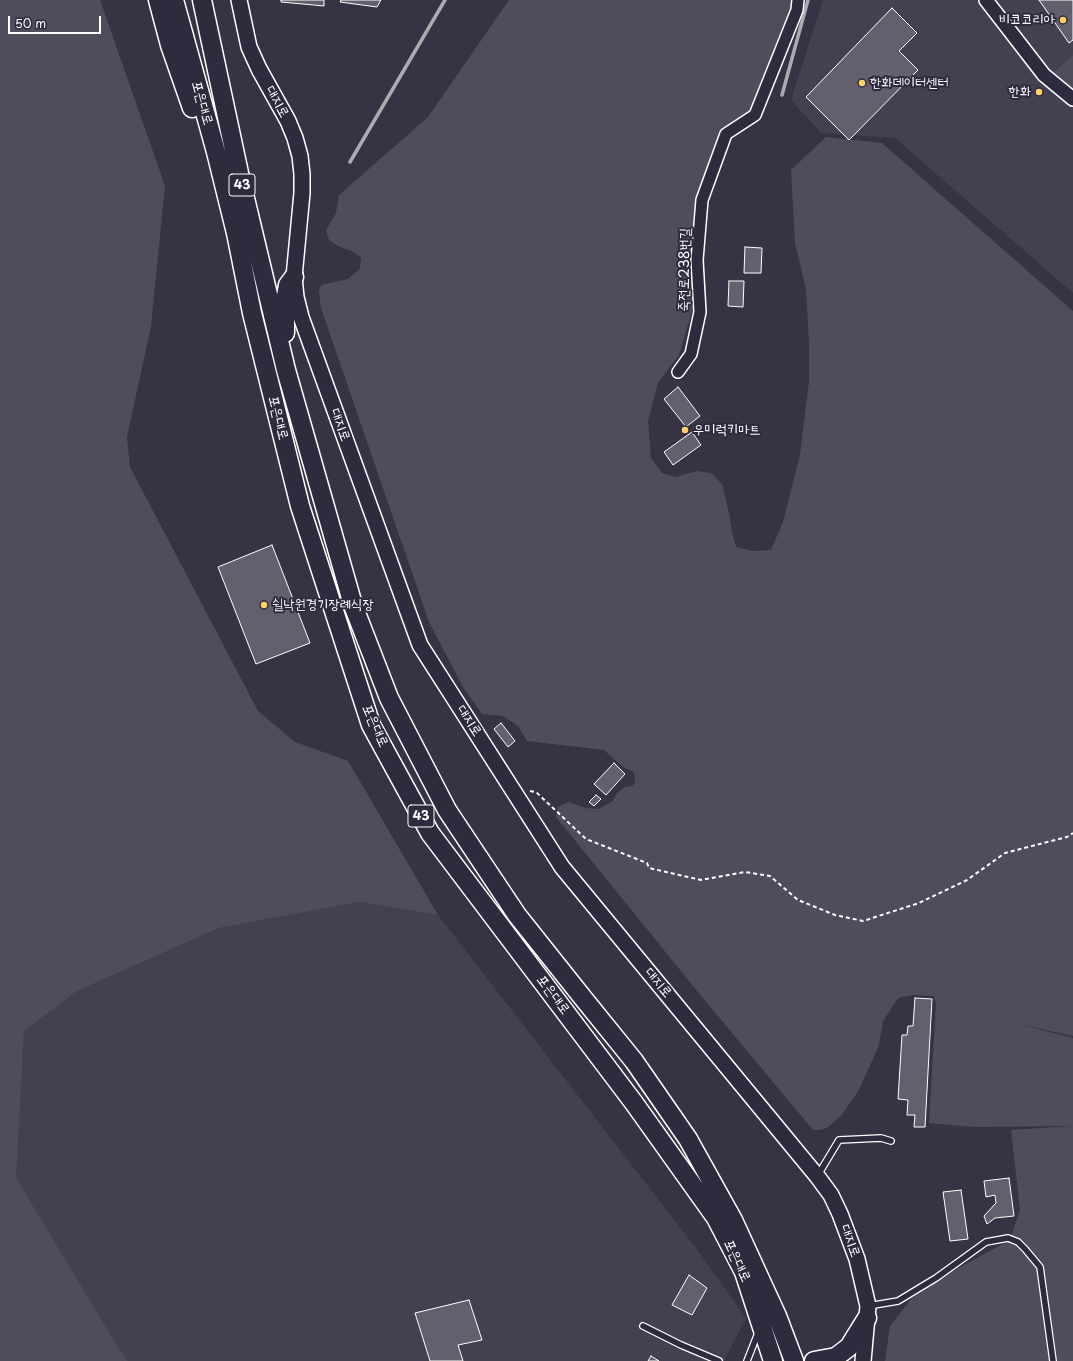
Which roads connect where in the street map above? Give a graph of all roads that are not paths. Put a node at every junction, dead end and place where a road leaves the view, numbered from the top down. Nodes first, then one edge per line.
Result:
1 (158, 0) edge
2 (174, 0) edge
3 (202, 0) edge
4 (239, 0) edge
5 (798, 0) edge
6 (986, 0) edge
7 (1073, 98) edge
8 (236, 233) junction
9 (294, 278) junction
10 (286, 370) junction
11 (678, 372) dead end
12 (891, 1141) dead end
13 (818, 1176) junction
14 (867, 1312) junction
15 (777, 1316) junction
16 (761, 1325) junction
17 (643, 1326) dead end
18 (719, 1361) edge
19 (747, 1361) edge
20 (767, 1361) edge
21 (773, 1361) edge
22 (794, 1361) edge
23 (814, 1361) edge
24 (863, 1361) edge
25 (1053, 1361) edge

1 - 8 highway
2 - 8 highway, 포은대로 / 43
3 - 10 highway, 포은대로 / 43
4 - 9 main road, 대지로
5 - 11 street, 죽전로238번길
6 - 7 street
8 - 16 highway, 포은대로 / 43
9 - 10 highway
9 - 13 main road, 대지로
10 - 15 highway, 포은대로 / 43
12 - 13 lane
13 - 14 main road, 대지로
14 - 23 highway
14 - 24 main road, 대지로
14 - 25 lane
15 - 22 highway, 포은대로 / 43
15 - 23 highway
16 - 19 lane
16 - 20 highway
16 - 21 highway, 포은대로 / 43
17 - 18 lane

